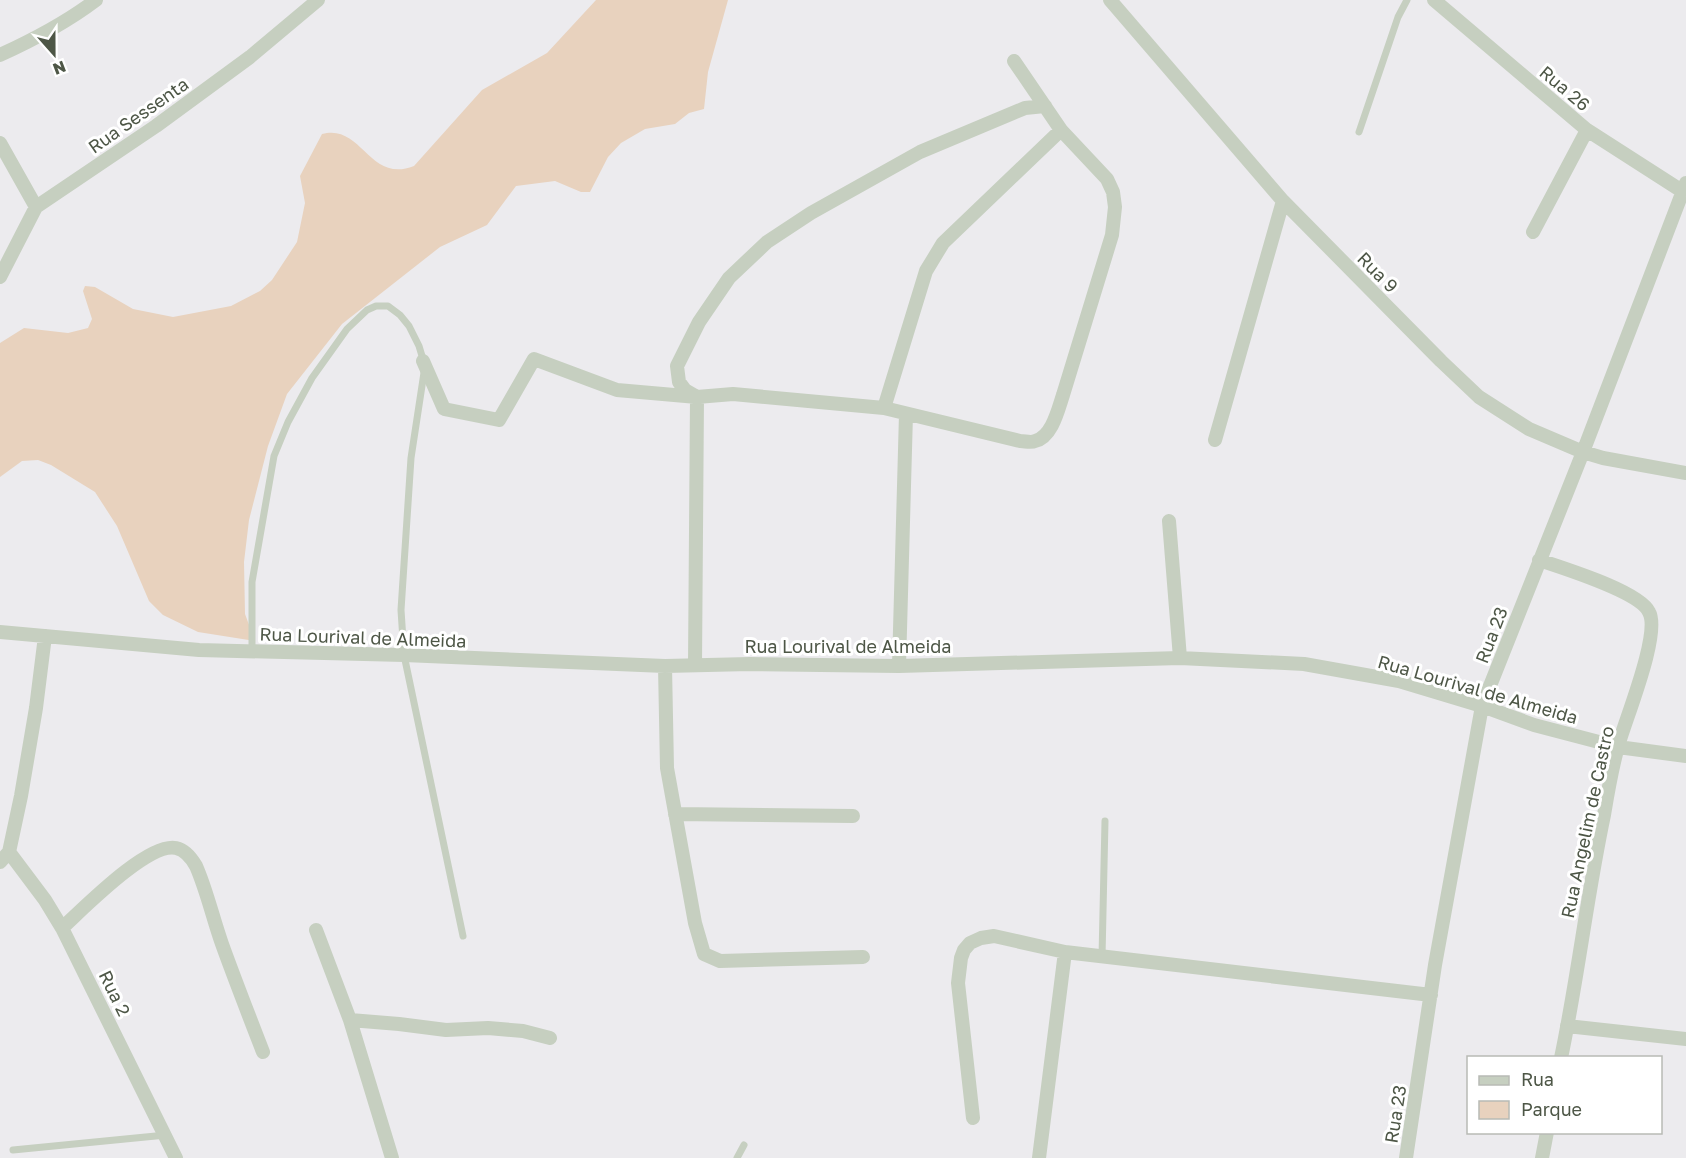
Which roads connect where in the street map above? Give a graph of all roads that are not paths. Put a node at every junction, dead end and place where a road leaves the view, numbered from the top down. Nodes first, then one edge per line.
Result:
1 (96, 0) edge
2 (318, 0) edge
3 (1110, 0) edge
4 (1407, 0) edge
5 (1434, 0) edge
6 (0, 55) edge
7 (1014, 61) dead end
8 (1045, 106) junction
9 (1061, 130) junction
10 (1587, 130) junction
11 (1359, 132) dead end
12 (0, 143) edge
13 (1684, 187) edge
14 (1283, 201) junction
15 (36, 207) junction
16 (1533, 232) dead end
17 (0, 276) edge
18 (423, 361) junction
19 (697, 397) junction
20 (884, 408) junction
21 (906, 414) junction
22 (1215, 440) dead end
23 (1583, 452) junction
24 (1686, 473) edge
25 (1168, 521) dead end
26 (1539, 560) junction
27 (0, 632) edge
28 (45, 636) junction
29 (252, 652) junction
30 (404, 655) junction
31 (1180, 658) junction
32 (695, 665) junction
33 (665, 666) junction
34 (899, 666) junction
35 (1482, 706) junction
36 (1618, 747) junction
37 (1686, 756) edge
38 (675, 814) junction
39 (853, 816) dead end
40 (1105, 821) dead end
41 (5, 857) edge
42 (62, 928) junction
43 (316, 930) dead end
44 (463, 936) dead end
45 (1065, 952) junction
46 (863, 957) dead end
47 (1102, 957) junction
48 (1431, 995) junction
49 (350, 1020) junction
50 (1568, 1026) junction
51 (550, 1038) dead end
52 (1686, 1039) edge
53 (263, 1052) dead end
54 (1561, 1056) edge
55 (973, 1118) dead end
56 (1547, 1134) edge
57 (166, 1136) junction
58 (744, 1145) dead end
59 (13, 1150) dead end
60 (176, 1158) edge
61 (392, 1158) edge
62 (737, 1158) edge
63 (1039, 1158) edge
64 (1406, 1158) edge
65 (1542, 1158) edge

1 - 6 street
2 - 15 street, Rua Sessenta
3 - 14 street, Rua 9
4 - 11 lane
5 - 10 street, Rua 26
7 - 8 street
8 - 9 street
8 - 19 street
9 - 20 street
9 - 21 street
10 - 13 street, Rua 26
10 - 16 street
12 - 15 street
13 - 23 street, Rua 23
14 - 22 street
14 - 23 street, Rua 9
15 - 17 street, Rua Sessenta
18 - 19 street
18 - 29 lane
18 - 30 lane
19 - 20 street
19 - 32 street
20 - 21 street
21 - 34 street
23 - 24 street, Rua 9
23 - 26 street, Rua 23
25 - 31 street
26 - 35 street, Rua 23
26 - 36 street, Rua Angelim de Castro
27 - 28 street, Rua Lourival de Almeida
28 - 29 street, Rua Lourival de Almeida
28 - 41 street
29 - 30 street, Rua Lourival de Almeida
30 - 33 street, Rua Lourival de Almeida
30 - 44 lane
31 - 34 street, Rua Lourival de Almeida
31 - 35 street, Rua Lourival de Almeida
32 - 33 street, Rua Lourival de Almeida
32 - 34 street, Rua Lourival de Almeida
33 - 38 street
35 - 36 street, Rua Lourival de Almeida
35 - 48 street, Rua 23
36 - 37 street, Rua Lourival de Almeida
36 - 50 street, Rua Angelim de Castro
38 - 39 street
38 - 46 street
40 - 47 lane
41 - 42 street, Rua 2
42 - 53 street
42 - 57 street, Rua 2
43 - 49 street
45 - 47 street
45 - 55 street
45 - 63 street
47 - 48 street
48 - 64 street, Rua 23
49 - 51 street
49 - 61 street
50 - 52 street
50 - 54 street, Rua Angelim de Castro
56 - 65 street
57 - 59 lane
57 - 60 street, Rua 2
58 - 62 lane

